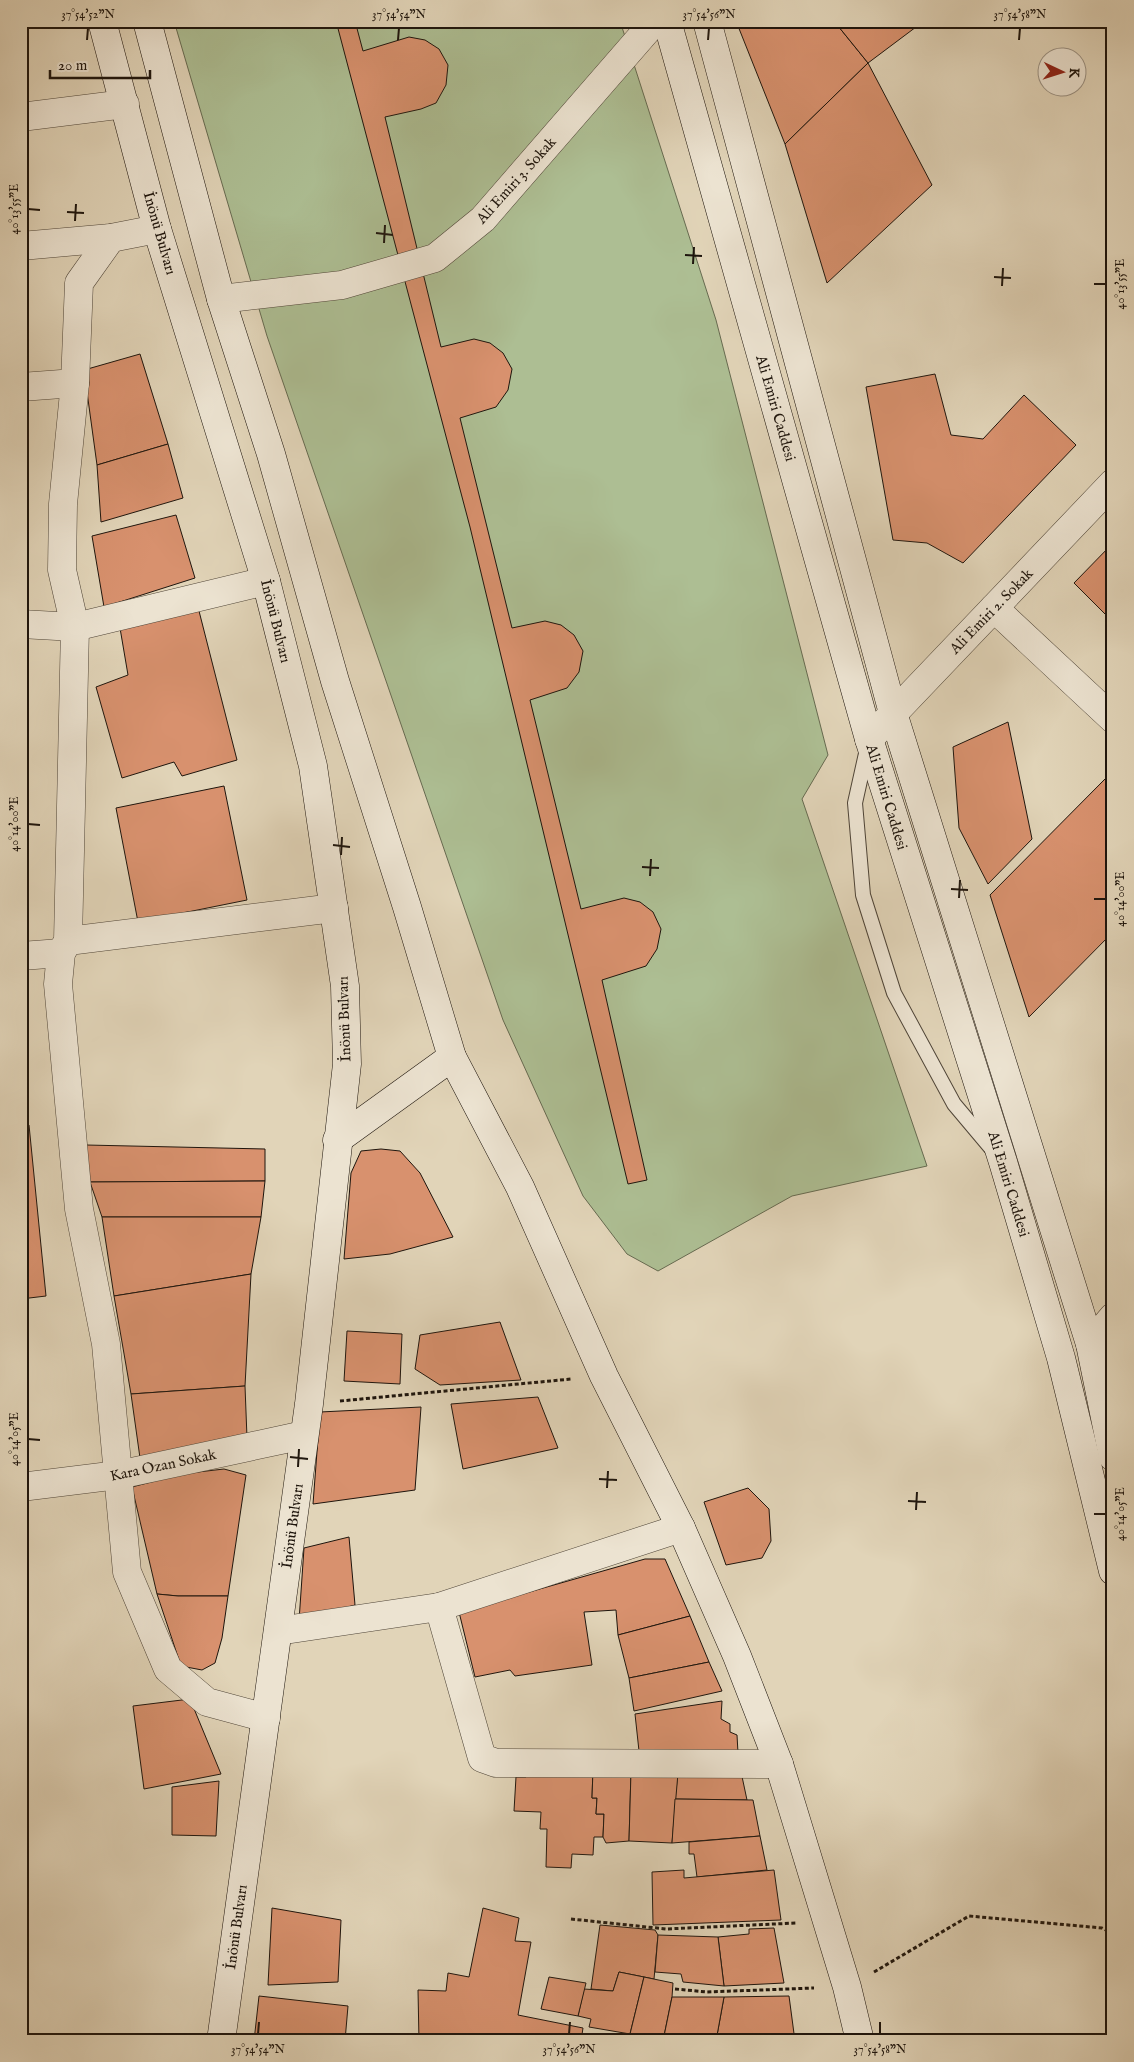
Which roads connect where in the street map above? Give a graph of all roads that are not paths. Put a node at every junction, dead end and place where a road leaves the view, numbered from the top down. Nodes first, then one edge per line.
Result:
1 (102, 21) edge
2 (147, 21) edge
3 (655, 21) edge
4 (667, 21) edge
5 (707, 21) edge
6 (125, 104) junction
7 (21, 118) edge
8 (157, 228) junction
9 (111, 238) junction
10 (21, 246) edge
11 (221, 299) junction
12 (75, 383) junction
13 (21, 386) edge
14 (1113, 483) edge
15 (266, 581) junction
16 (994, 608) junction
17 (21, 624) edge
18 (75, 627) junction
19 (893, 713) junction
20 (1113, 719) edge
21 (869, 739) junction
22 (334, 908) junction
23 (65, 947) junction
24 (21, 956) edge
25 (452, 1057) junction
26 (337, 1140) junction
27 (1002, 1162) junction
28 (1113, 1317) edge
29 (1090, 1344) junction
30 (304, 1435) junction
31 (1113, 1457) edge
32 (118, 1475) junction
33 (21, 1487) edge
34 (681, 1528) junction
35 (1113, 1572) edge
36 (439, 1607) junction
37 (278, 1631) junction
38 (266, 1718) junction
39 (779, 1764) junction
40 (220, 2041) edge
41 (860, 2041) edge

1 - 6 main road, İnönü Bulvarı
2 - 11 main road
3 - 11 main road, Ali Emiri 3. Sokak
4 - 21 main road, Ali Emiri Caddesi
5 - 19 main road
6 - 7 main road
6 - 8 main road, İnönü Bulvarı
8 - 9 main road
8 - 15 main road, İnönü Bulvarı
9 - 10 main road
9 - 12 main road
11 - 25 main road
12 - 13 main road
12 - 18 main road
14 - 16 main road, Ali Emiri 2. Sokak
15 - 18 main road
15 - 22 main road, İnönü Bulvarı
16 - 19 main road, Ali Emiri 2. Sokak
16 - 20 main road
17 - 18 main road
18 - 23 main road
19 - 21 main road, Ali Emiri 2. Sokak
19 - 29 main road
21 - 27 main road, Ali Emiri Caddesi
21 - 27 lane
22 - 23 main road
22 - 26 main road, İnönü Bulvarı
23 - 24 main road
23 - 32 main road
25 - 26 main road
25 - 34 main road
26 - 30 main road, İnönü Bulvarı
27 - 35 main road, Ali Emiri Caddesi
28 - 29 main road
29 - 31 main road
30 - 32 main road, Kara Ozan Sokak
30 - 37 main road, İnönü Bulvarı
32 - 33 main road, Kara Ozan Sokak
32 - 38 main road
34 - 36 main road
34 - 39 main road
36 - 37 main road
36 - 39 main road
37 - 38 main road, İnönü Bulvarı
38 - 40 main road, İnönü Bulvarı
39 - 41 main road

